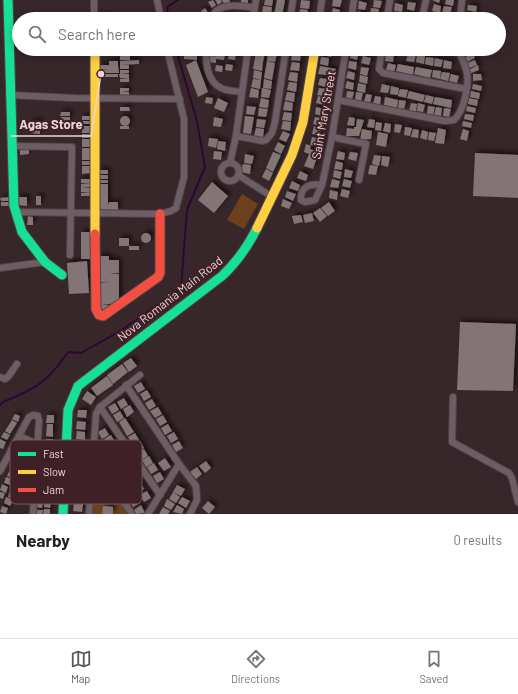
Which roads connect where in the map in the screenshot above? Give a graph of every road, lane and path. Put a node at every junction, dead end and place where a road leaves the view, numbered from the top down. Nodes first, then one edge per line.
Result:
1 (8, 0) edge
2 (94, 0) edge
3 (157, 0) edge
4 (256, 0) edge
5 (293, 0) edge
6 (322, 0) edge
7 (354, 0) edge
8 (390, 0) edge
9 (426, 0) edge
10 (462, 0) edge
11 (254, 8) junction
12 (94, 12) edge
13 (160, 12) edge
14 (216, 12) edge
15 (254, 12) edge
16 (291, 12) edge
17 (320, 12) edge
18 (352, 12) edge
19 (388, 12) edge
20 (423, 12) edge
21 (461, 12) edge
22 (95, 56) edge
23 (169, 56) edge
24 (207, 56) edge
25 (247, 56) edge
26 (285, 56) edge
27 (313, 56) edge
28 (345, 56) edge
29 (381, 56) edge
30 (460, 56) edge
31 (466, 89) junction
32 (242, 92) junction
33 (9, 96) junction
34 (95, 98) junction
35 (180, 99) junction
36 (338, 100) junction
37 (236, 136) junction
38 (332, 136) junction
39 (11, 146) junction
40 (230, 164) junction
41 (238, 174) junction
42 (359, 180) dead end
43 (322, 185) dead end
44 (271, 196) junction
45 (71, 211) junction
46 (16, 212) junction
47 (95, 213) junction
48 (160, 214) junction
49 (70, 255) dead end
50 (45, 262) junction
51 (0, 268) edge
52 (62, 275) dead end
53 (17, 364) dead end
54 (140, 375) dead end
55 (0, 377) edge
56 (126, 385) junction
57 (453, 397) dead end
58 (100, 407) junction
59 (18, 436) junction
60 (16, 440) edge
61 (28, 440) edge
62 (37, 440) edge
63 (67, 440) edge
64 (94, 440) edge
65 (123, 440) edge
66 (10, 452) edge
67 (179, 464) junction
68 (142, 468) edge
69 (0, 471) edge
70 (160, 494) junction
71 (518, 502) edge
72 (34, 504) edge
73 (64, 504) edge
74 (90, 504) edge
75 (125, 504) edge
76 (34, 514) edge
77 (64, 514) edge
78 (89, 514) edge
79 (132, 514) edge
80 (148, 514) edge
81 (190, 514) edge

1 - 33 street
2 - 12 street
3 - 13 street
4 - 11 street
5 - 16 street
6 - 17 street
7 - 18 street
8 - 19 street
9 - 20 street
10 - 21 street
11 - 14 street
11 - 15 street
22 - 34 street
23 - 35 street
24 - 32 street
25 - 32 street
26 - 37 street
27 - 44 street, Nova Romania Main Road
28 - 36 street, Saint Mary Street
29 - 31 street
30 - 31 street
31 - 36 street
32 - 37 street
33 - 34 street
33 - 39 street
34 - 35 street
34 - 47 street
35 - 48 street
36 - 38 street, Saint Mary Street
37 - 40 street
38 - 42 street
38 - 43 street, Saint Mary Street
39 - 45 street
39 - 46 street
40 - 41 street
40 - 41 street
41 - 44 street
44 - 63 street, Nova Romania Main Road
45 - 46 street
45 - 47 street
45 - 49 street
46 - 50 street
47 - 48 street
47 - 48 street
50 - 51 street
50 - 52 street
53 - 55 street
54 - 56 street
56 - 58 street
56 - 67 street
57 - 71 street
58 - 64 street
58 - 65 street
59 - 60 street
59 - 61 street
59 - 62 street
66 - 69 street
67 - 70 street
67 - 81 street
68 - 70 street
70 - 80 street
72 - 76 street
73 - 77 street, Nova Romania Main Road
74 - 78 street
75 - 79 street

